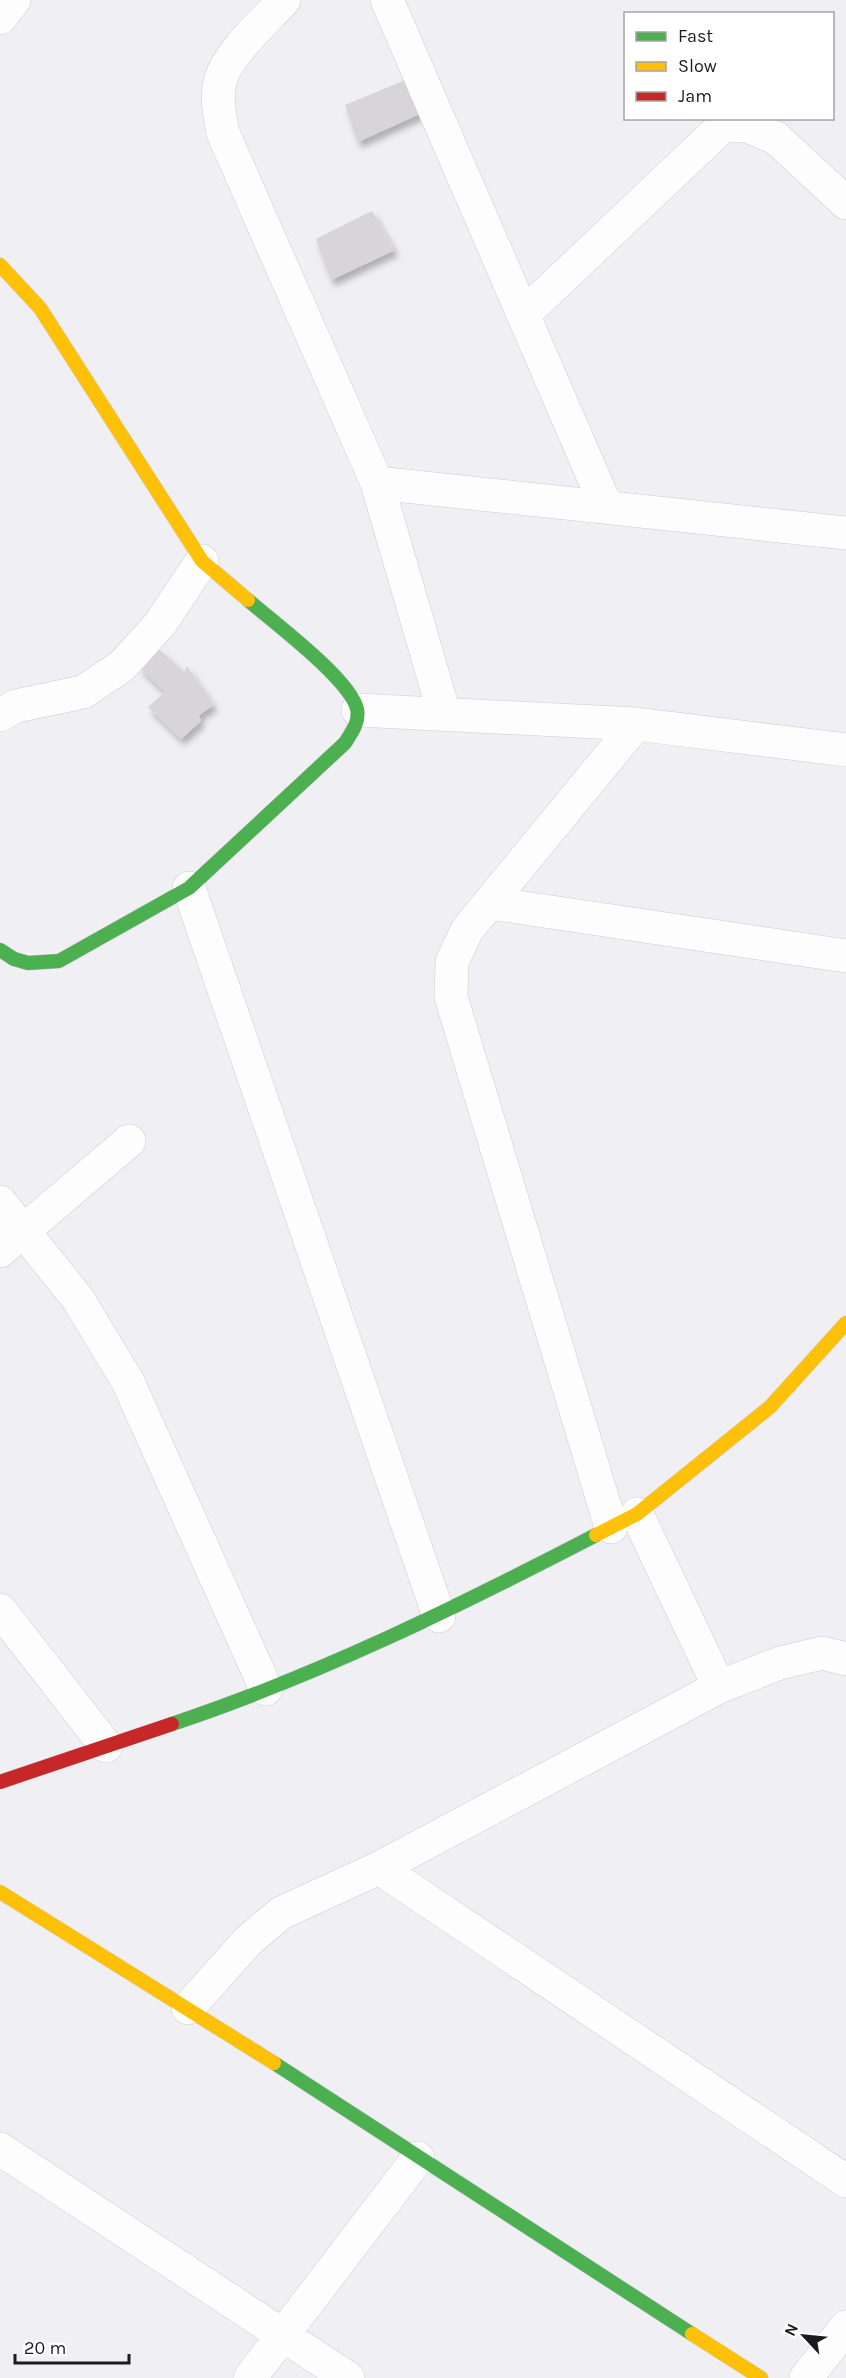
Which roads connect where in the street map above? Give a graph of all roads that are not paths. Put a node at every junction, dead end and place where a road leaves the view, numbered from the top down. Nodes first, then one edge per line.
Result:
1 (14, 0) edge
2 (284, 0) edge
3 (387, 0) edge
4 (0, 18) edge
5 (846, 203) edge
6 (0, 265) edge
7 (523, 315) junction
8 (378, 483) junction
9 (606, 506) junction
10 (846, 533) edge
11 (202, 561) junction
12 (358, 710) junction
13 (444, 713) junction
14 (0, 715) edge
15 (636, 724) junction
16 (846, 750) edge
17 (189, 888) junction
18 (489, 903) junction
19 (0, 950) edge
20 (846, 956) edge
21 (129, 1141) dead end
22 (0, 1202) edge
23 (12, 1241) edge
24 (844, 1329) edge
25 (624, 1520) junction
26 (0, 1610) edge
27 (439, 1616) junction
28 (846, 1659) edge
29 (719, 1687) junction
30 (266, 1689) junction
31 (106, 1746) junction
32 (0, 1782) edge
33 (380, 1868) junction
34 (0, 1892) edge
35 (188, 2008) junction
36 (0, 2149) edge
37 (418, 2158) junction
38 (846, 2181) edge
39 (846, 2327) edge
40 (282, 2336) junction
41 (250, 2378) edge
42 (348, 2378) edge
43 (761, 2378) edge
44 (806, 2378) edge

1 - 4 street
2 - 8 street
3 - 7 street
5 - 7 street
6 - 11 street
7 - 9 street
8 - 9 street
8 - 13 street
9 - 10 street
11 - 12 street
11 - 14 street
12 - 13 street
12 - 17 street
13 - 15 street
15 - 16 street
15 - 18 street
17 - 19 street
17 - 27 street
18 - 20 street
18 - 25 street
21 - 23 street
22 - 23 street
23 - 30 street
24 - 25 street
25 - 27 street
25 - 29 street
26 - 31 street
27 - 30 street
28 - 29 street
29 - 33 street
30 - 31 street
31 - 32 street
33 - 35 street
33 - 38 street
34 - 35 street
35 - 37 street
36 - 40 street
37 - 40 street
37 - 43 street
39 - 44 street
40 - 41 street
40 - 42 street

